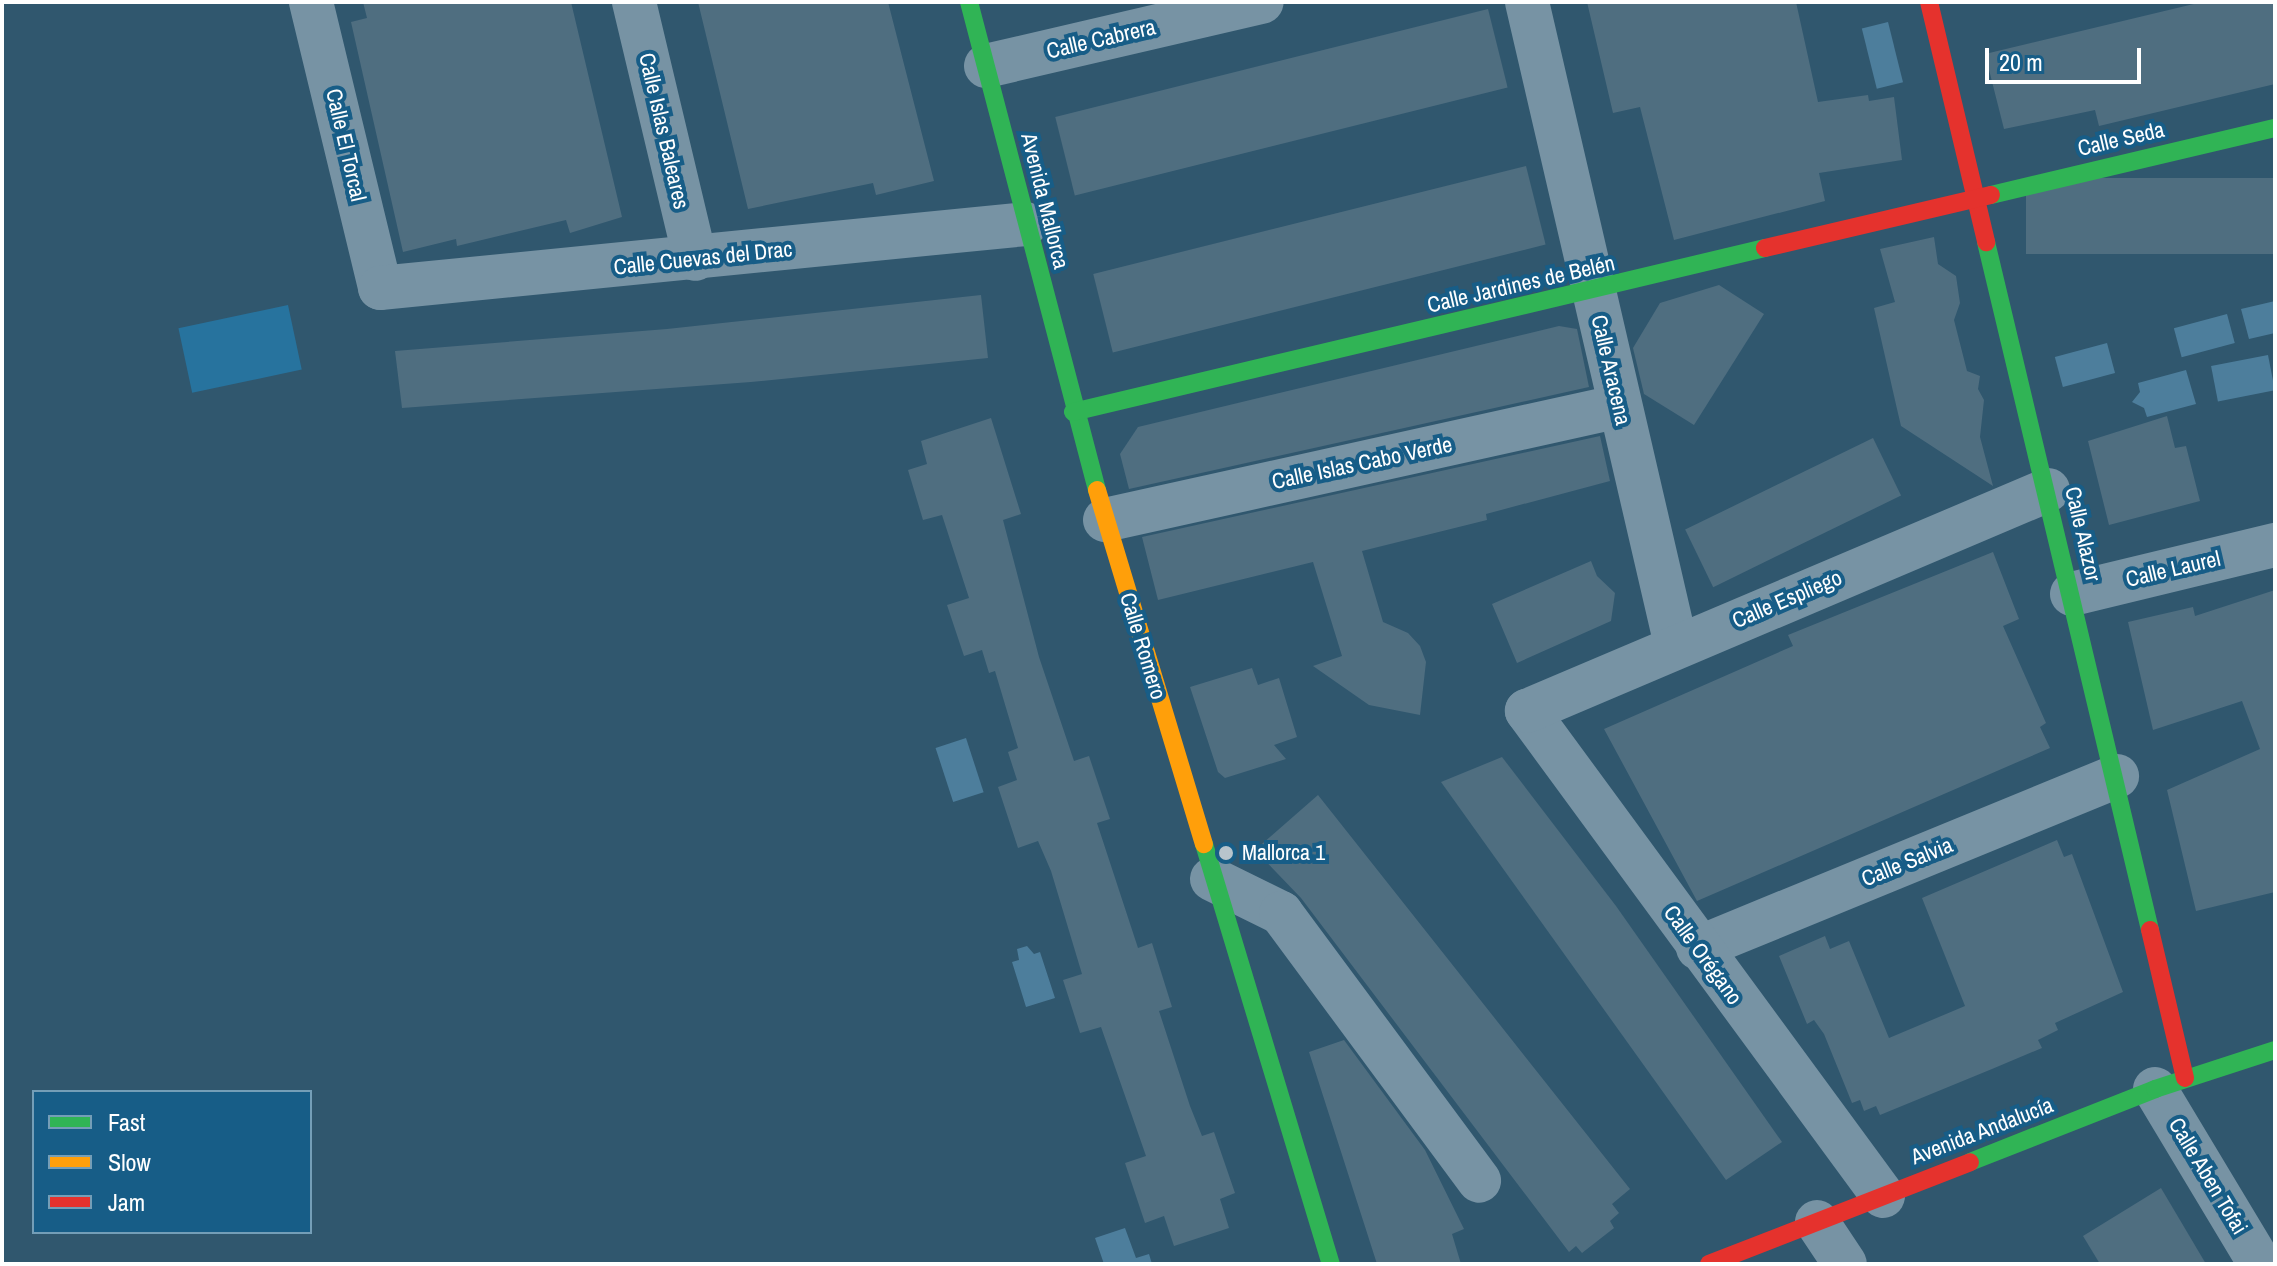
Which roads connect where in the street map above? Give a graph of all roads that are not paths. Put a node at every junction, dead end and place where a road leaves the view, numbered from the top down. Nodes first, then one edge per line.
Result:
1 (311, 2) edge
2 (634, 2) edge
3 (969, 2) edge
4 (1262, 2) edge
5 (1527, 2) edge
6 (1929, 2) edge
7 (986, 66) junction
8 (2275, 128) edge
9 (1978, 197) junction
10 (1026, 224) junction
11 (695, 259) junction
12 (380, 288) joint
13 (1594, 293) junction
14 (1620, 406) junction
15 (1073, 412) junction
16 (2048, 490) junction
17 (1105, 520) junction
18 (2275, 545) edge
19 (2072, 594) junction
20 (1676, 645) junction
21 (1527, 711) joint
22 (2117, 776) junction
23 (1212, 879) junction
24 (1698, 948) junction
25 (2275, 1050) edge
26 (2170, 1083) junction
27 (1479, 1181) dead end
28 (1883, 1196) junction
29 (1817, 1222) junction
30 (1331, 1264) edge
31 (1709, 1264) edge
32 (1845, 1264) edge
33 (2260, 1264) edge

1 - 12 street, Calle El Torcal
2 - 11 street, Calle Islas Baleares
3 - 7 street, Avenida Mallorca
4 - 7 street, Calle Cabrera
5 - 13 street, Calle Aracena
6 - 9 street, Calle Alazor
7 - 10 street, Avenida Mallorca
8 - 9 street, Calle Seda
9 - 13 street, Calle Jardines de Belén
9 - 16 street, Calle Alazor
10 - 11 street, Calle Cuevas del Drac
10 - 15 street, Avenida Mallorca
11 - 12 street, Calle Cuevas del Drac
13 - 14 street, Calle Aracena
13 - 15 street, Calle Jardines de Belén
14 - 17 street, Calle Islas Cabo Verde
14 - 20 street, Calle Aracena
15 - 17 street, Calle Romero
16 - 19 street, Calle Alazor
16 - 20 street, Calle Espliego
17 - 23 street, Calle Romero
18 - 19 street, Calle Laurel
19 - 22 street, Calle Alazor
20 - 21 street, Calle Espliego
21 - 24 street, Calle Orégano
22 - 24 street, Calle Salvia
22 - 26 street, Calle Alazor
23 - 27 street
23 - 30 street, Calle Romero
24 - 28 street, Calle Orégano
25 - 26 street, Avenida Andalucía
26 - 28 street, Avenida Andalucía
26 - 33 street, Calle Aben Tofai
28 - 29 street, Avenida Andalucía
29 - 31 street, Avenida Andalucía
29 - 32 street

